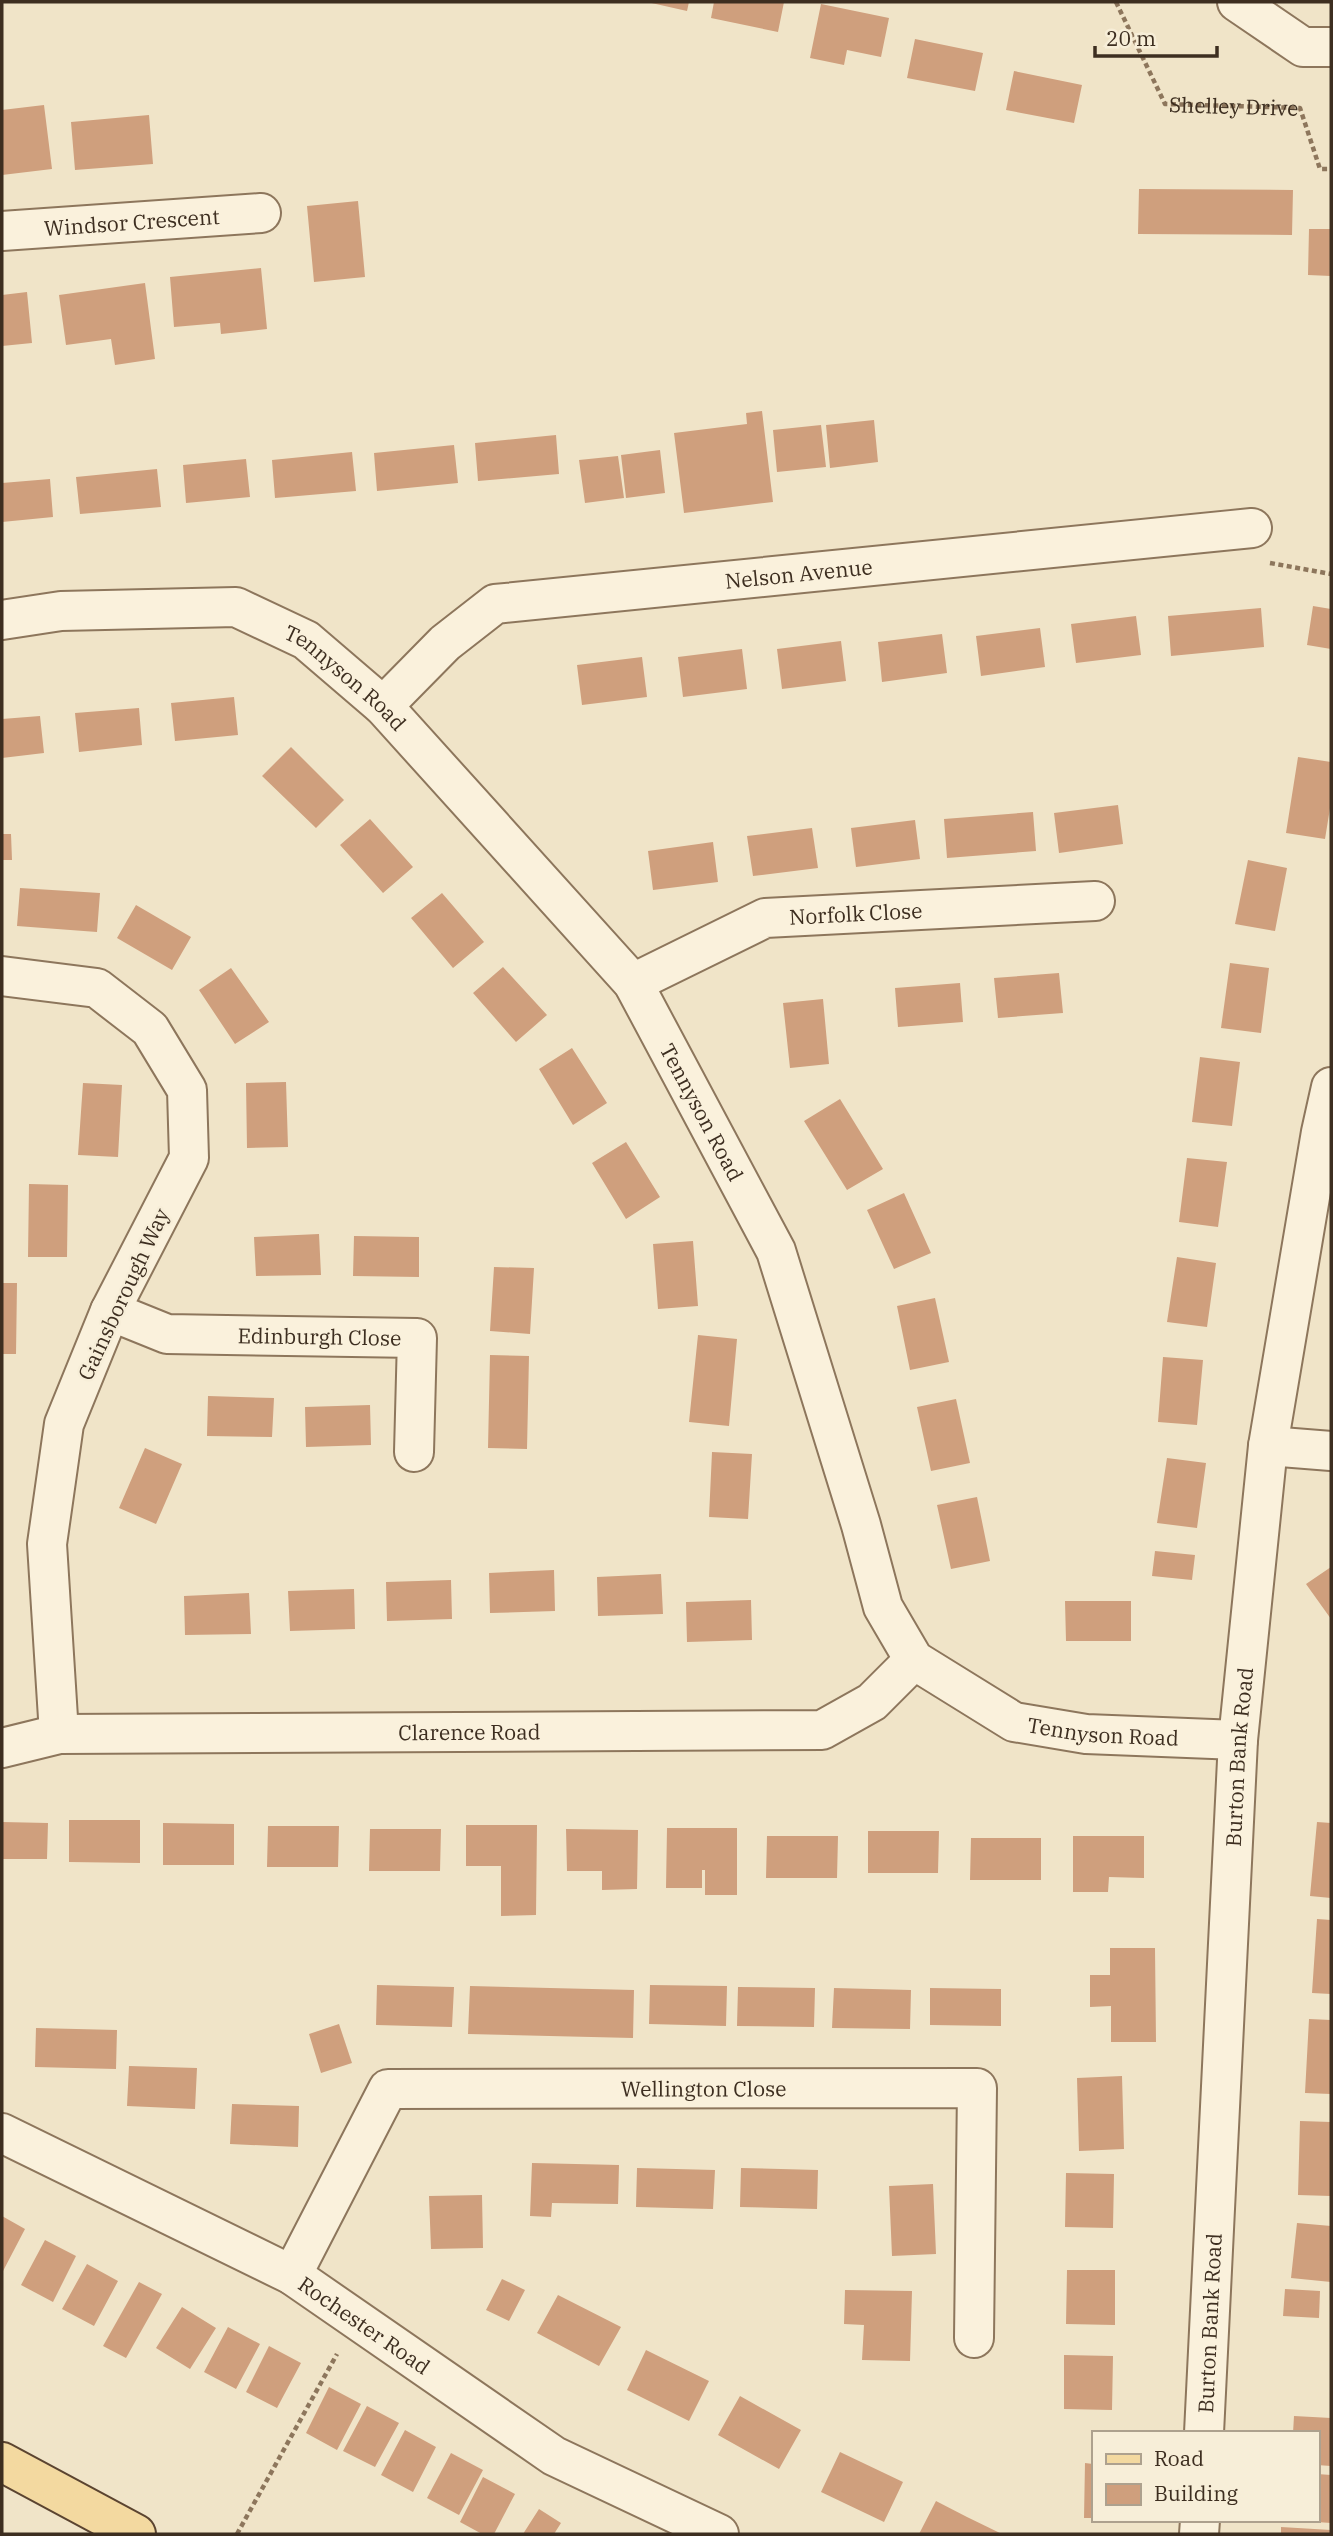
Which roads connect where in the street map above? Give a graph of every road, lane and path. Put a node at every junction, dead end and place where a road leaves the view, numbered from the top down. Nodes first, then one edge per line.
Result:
1 (1116, 2) edge
2 (1237, 2) edge
3 (1331, 47) edge
4 (1331, 169) edge
5 (261, 213) dead end
6 (2, 230) edge
7 (1252, 528) joint
8 (1331, 575) edge
9 (2, 620) edge
10 (383, 706) junction
11 (1095, 901) dead end
12 (2, 976) edge
13 (633, 983) junction
14 (1331, 1087) edge
15 (110, 1311) junction
16 (1268, 1446) junction
17 (1331, 1451) edge
18 (414, 1452) dead end
19 (914, 1661) junction
20 (59, 1734) junction
21 (1238, 1740) junction
22 (2, 1748) edge
23 (2, 2133) edge
24 (292, 2275) junction
25 (356, 2320) junction
26 (974, 2338) dead end
27 (1204, 2431) edge
28 (2, 2462) edge
29 (136, 2534) edge
30 (237, 2534) edge
31 (719, 2534) edge

1 - 4 path, Shelley Drive
2 - 3 street
5 - 6 street, Windsor Crescent
7 - 8 path
7 - 10 street, Nelson Avenue
9 - 10 street, Tennyson Road
10 - 13 street, Tennyson Road
11 - 13 street, Norfolk Close
12 - 15 street, Gainsborough Way
13 - 19 street, Tennyson Road
14 - 16 street, Burton Bank Road
15 - 18 street, Edinburgh Close
15 - 20 street, Gainsborough Way
16 - 17 street
16 - 21 street, Burton Bank Road
19 - 20 street, Clarence Road
19 - 21 street, Tennyson Road
20 - 22 street, Clarence Road
21 - 27 street, Burton Bank Road
23 - 24 street, Rochester Road
24 - 25 street, Rochester Road
24 - 26 street, Wellington Close
25 - 30 path
25 - 31 street, Rochester Road
28 - 29 main road

